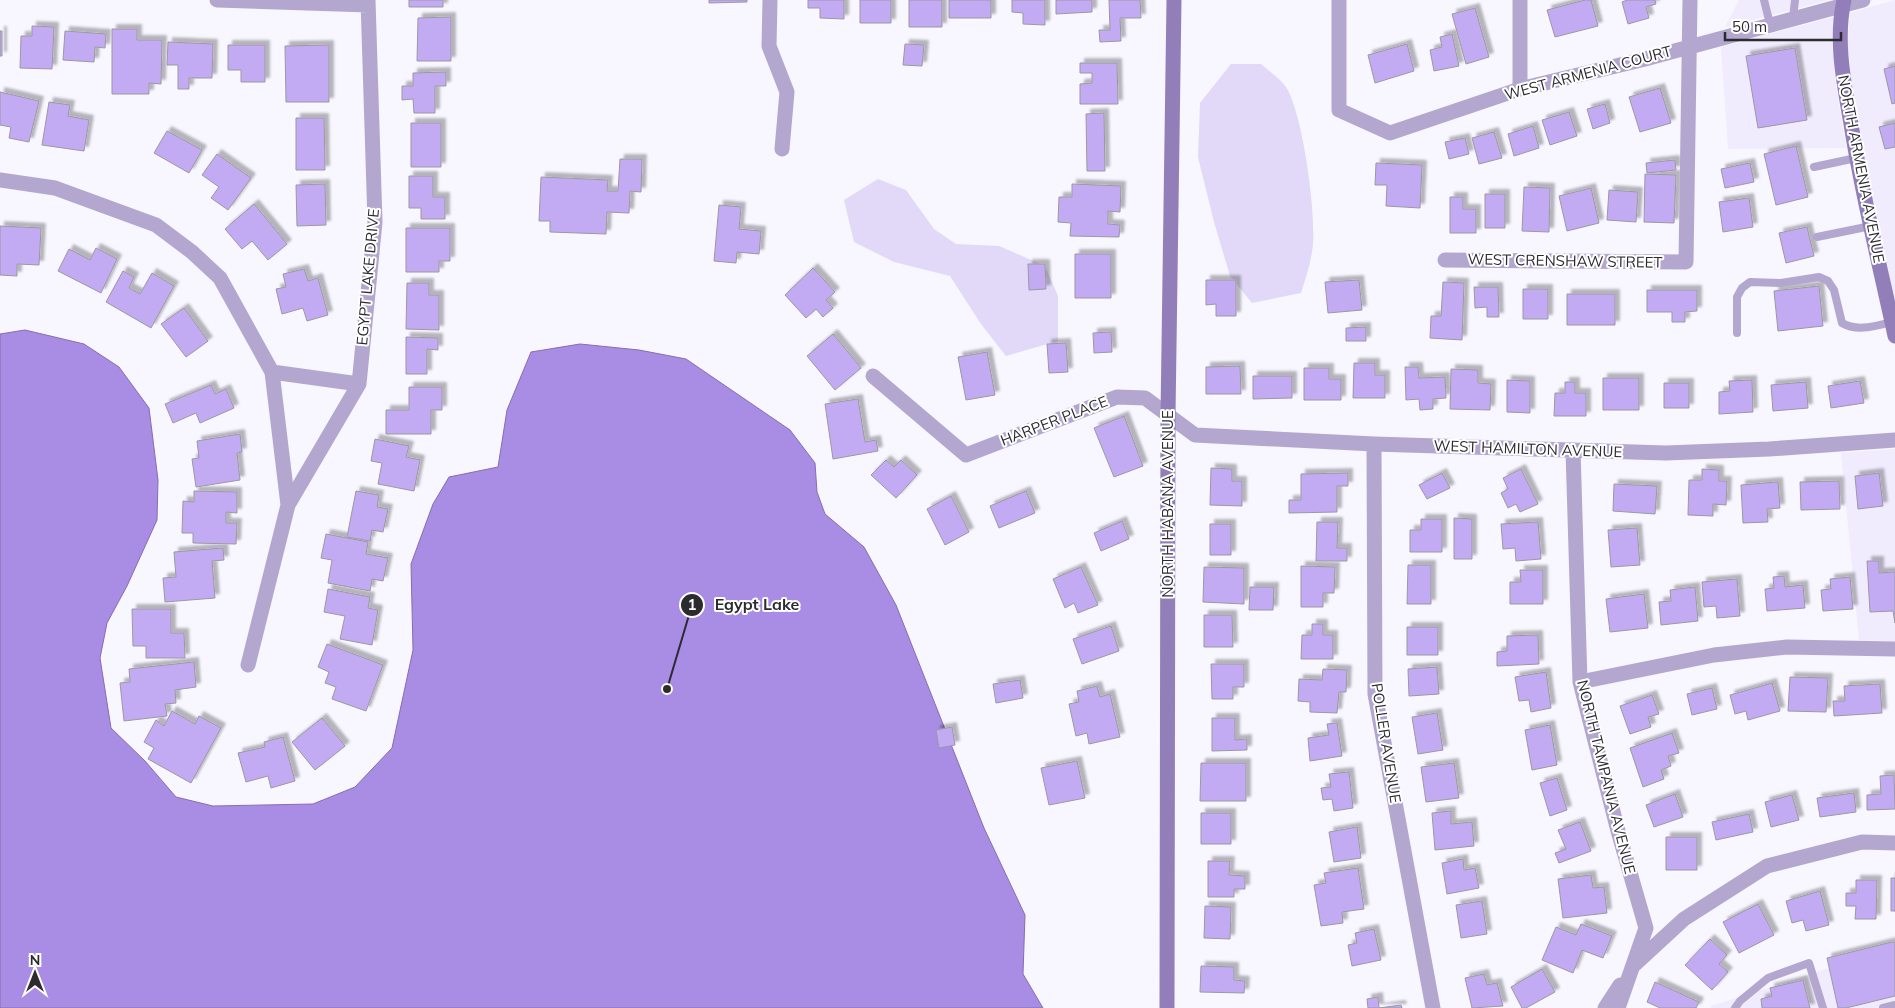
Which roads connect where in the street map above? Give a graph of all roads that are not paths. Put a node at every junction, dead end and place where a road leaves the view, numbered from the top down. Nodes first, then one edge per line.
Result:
1 (217, 0) edge
2 (770, 0) edge
3 (1174, 0) edge
4 (1339, 0) edge
5 (1520, 0) edge
6 (1690, 0) edge
7 (1764, 0) edge
8 (1795, 0) edge
9 (1863, 0) edge
10 (368, 2) edge
11 (1844, 3) edge
12 (1792, 18) junction
13 (1770, 24) junction
14 (1690, 46) junction
15 (1520, 89) junction
16 (782, 149) dead end
17 (1856, 158) junction
18 (1814, 167) dead end
19 (0, 180) edge
20 (1871, 226) junction
21 (1816, 237) dead end
22 (1445, 260) dead end
23 (1893, 329) edge
24 (1737, 334) dead end
25 (272, 372) junction
26 (872, 376) dead end
27 (359, 384) junction
28 (1168, 415) junction
29 (1895, 440) edge
30 (1374, 444) junction
31 (1572, 450) junction
32 (288, 505) junction
33 (1895, 650) edge
34 (248, 665) dead end
35 (1580, 682) junction
36 (1895, 843) edge
37 (1630, 969) junction
38 (1895, 1006) edge
39 (1167, 1008) edge
40 (1433, 1008) edge
41 (1605, 1008) edge
42 (1618, 1008) edge
43 (1735, 1008) edge
44 (1823, 1008) edge
45 (1884, 1008) edge

1 - 10 street
2 - 16 street
3 - 28 street, NORTH HABANA AVENUE
4 - 15 street, WEST ARMENIA COURT
5 - 15 street
6 - 14 street
7 - 13 lane
8 - 12 lane
9 - 11 street, WEST ARMENIA COURT
10 - 27 street, EGYPT LAKE DRIVE
11 - 12 street, WEST ARMENIA COURT
11 - 17 street, NORTH ARMENIA AVENUE
12 - 13 street, WEST ARMENIA COURT
13 - 14 street, WEST ARMENIA COURT
14 - 15 street, WEST ARMENIA COURT
14 - 22 street, WEST CRENSHAW STREET
17 - 18 lane
17 - 20 street, NORTH ARMENIA AVENUE
19 - 25 street
20 - 21 lane
20 - 23 street, NORTH ARMENIA AVENUE
23 - 24 lane
25 - 27 street
25 - 32 street, EGYPT LAKE DRIVE
26 - 28 street, HARPER PLACE
27 - 32 street, EGYPT LAKE DRIVE
28 - 30 street, WEST HAMILTON AVENUE
28 - 39 street, NORTH HABANA AVENUE
29 - 31 street, WEST HAMILTON AVENUE
30 - 31 street, WEST HAMILTON AVENUE
30 - 40 street, POLLER AVENUE
31 - 35 street, NORTH TAMPANIA AVENUE
32 - 34 street, EGYPT LAKE DRIVE
33 - 35 street
35 - 37 street, NORTH TAMPANIA AVENUE
36 - 37 street
37 - 41 street
37 - 42 street, NORTH TAMPANIA AVENUE
38 - 45 lane
43 - 44 lane

